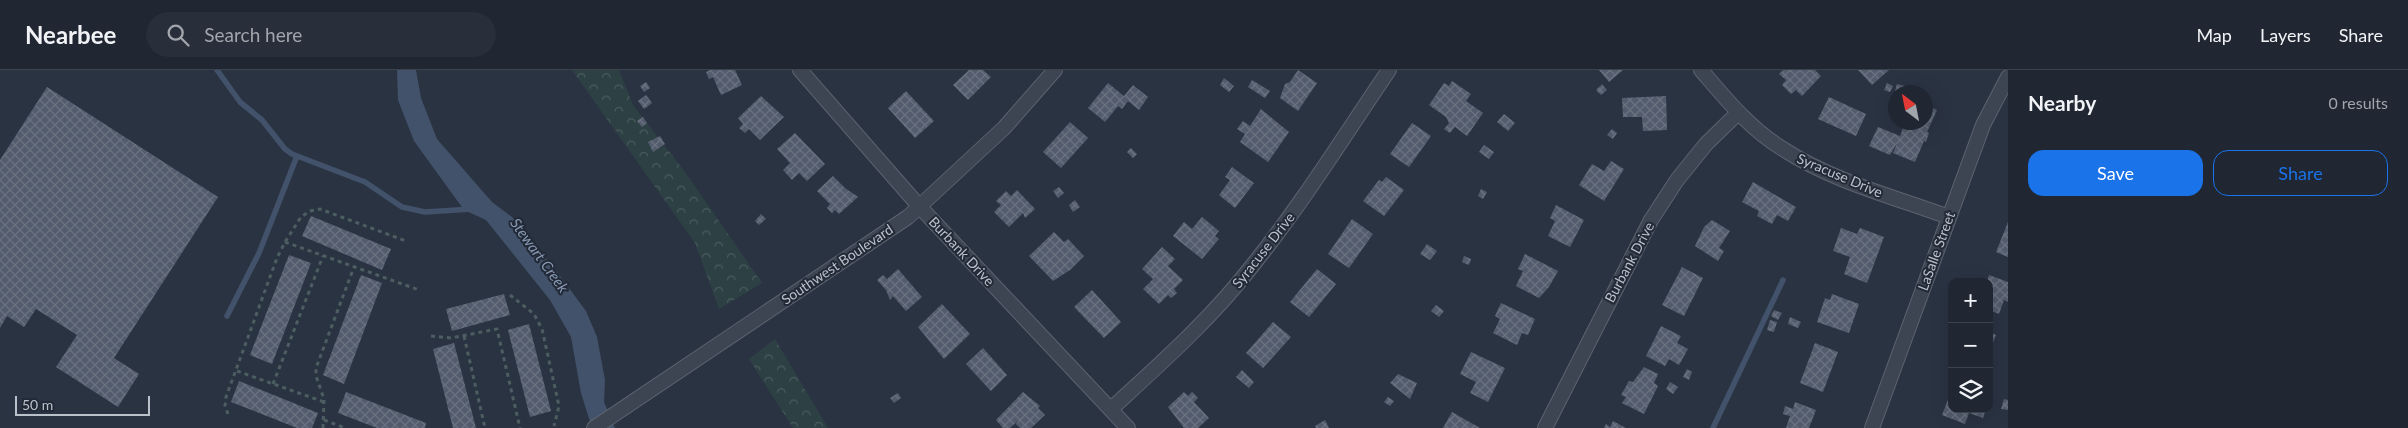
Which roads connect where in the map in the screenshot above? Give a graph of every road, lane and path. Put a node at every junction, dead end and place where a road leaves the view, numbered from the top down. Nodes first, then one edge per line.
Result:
1 (800, 70) edge
2 (1055, 70) edge
3 (1389, 70) edge
4 (1700, 70) edge
5 (2008, 76) edge
6 (1738, 113) junction
7 (919, 206) junction
8 (1949, 217) junction
9 (406, 241) dead end
10 (285, 242) junction
11 (323, 256) junction
12 (354, 267) junction
13 (419, 290) dead end
14 (510, 295) dead end
15 (431, 336) dead end
16 (464, 336) junction
17 (237, 371) junction
18 (273, 384) junction
19 (324, 402) junction
20 (1111, 409) junction
21 (228, 414) dead end
22 (324, 420) junction
23 (554, 426) dead end
24 (323, 428) edge
25 (345, 428) edge
26 (485, 428) edge
27 (520, 428) edge
28 (594, 428) edge
29 (1128, 428) edge
30 (1545, 428) edge
31 (1872, 428) edge

1 - 7 street, Burbank Drive
2 - 7 street, Southwest Boulevard
3 - 20 street, Syracuse Drive
4 - 6 street, Syracuse Drive
5 - 8 street, LaSalle Street
6 - 8 street, Syracuse Drive
6 - 30 street, Burbank Drive
7 - 20 street, Burbank Drive
7 - 28 street, Southwest Boulevard
8 - 31 street, LaSalle Street
9 - 10 path
10 - 11 path
10 - 17 path
11 - 12 path
11 - 18 path
12 - 13 path
12 - 19 path
14 - 23 path
15 - 16 path
16 - 26 path
16 - 27 path
17 - 18 path
17 - 21 path
18 - 19 path
19 - 22 path
20 - 29 street, Burbank Drive
22 - 24 path
22 - 25 path

